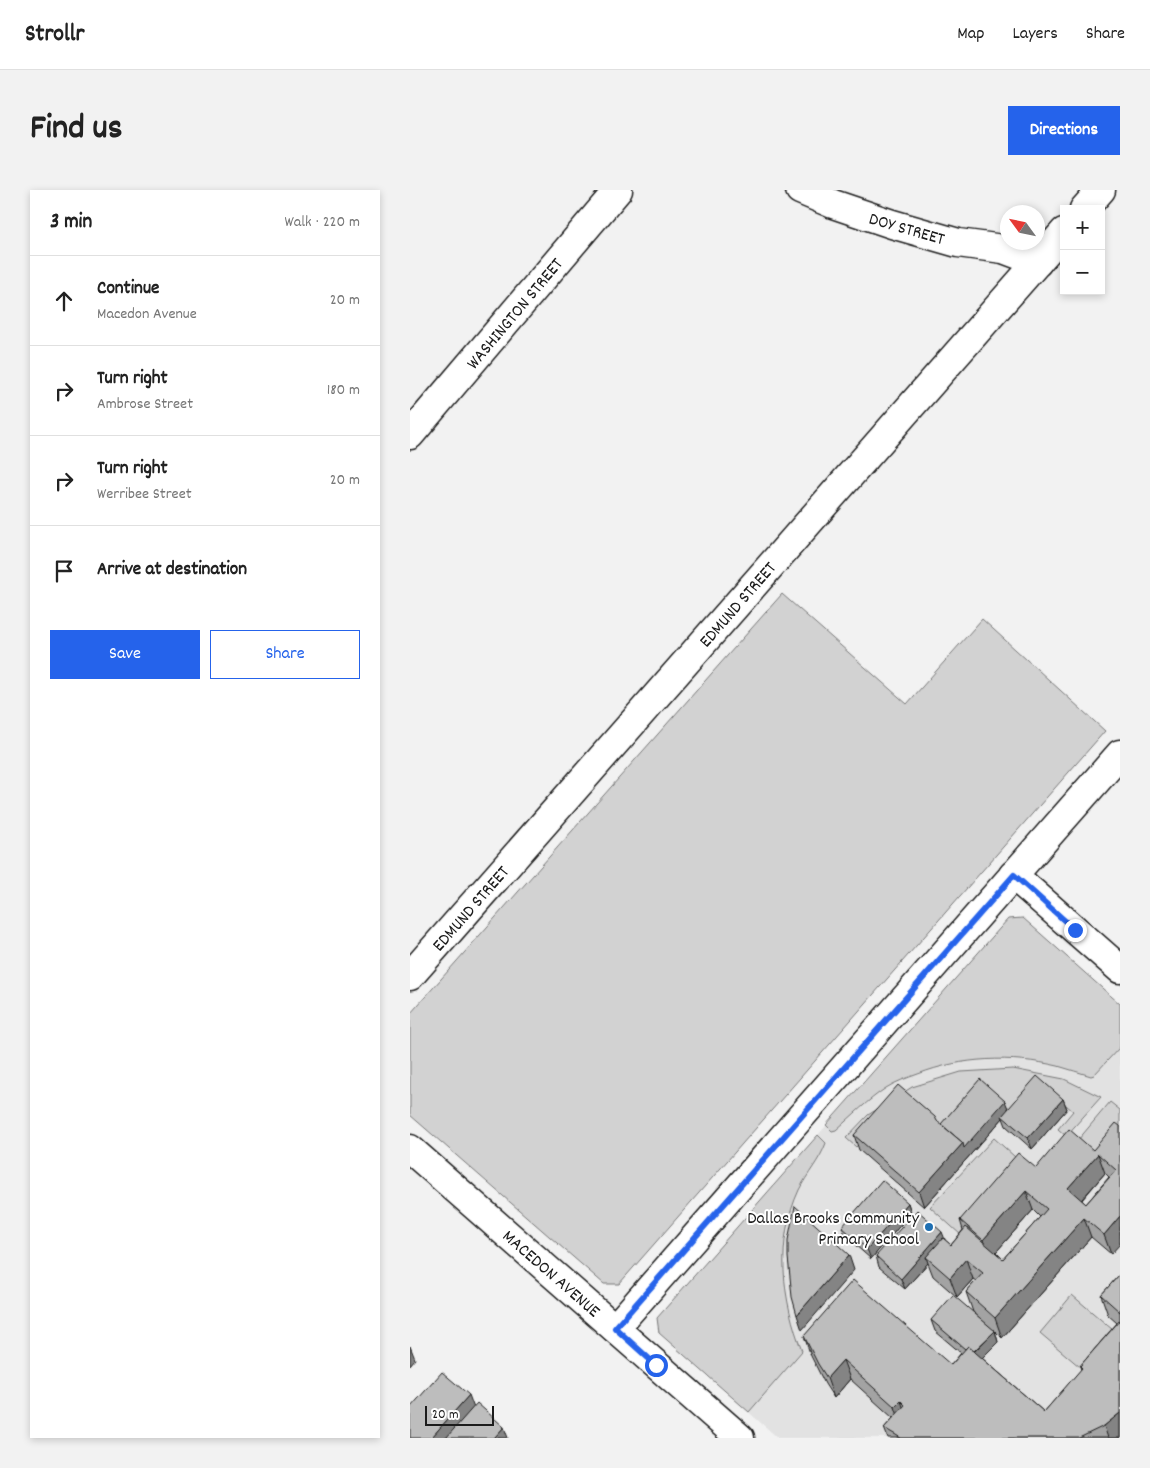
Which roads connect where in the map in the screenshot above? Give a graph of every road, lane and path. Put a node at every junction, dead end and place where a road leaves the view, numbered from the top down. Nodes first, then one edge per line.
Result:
1 (618, 190) edge
2 (800, 190) edge
3 (1101, 190) edge
4 (1088, 205) edge
5 (1060, 237) edge
6 (958, 243) junction
7 (1038, 262) junction
8 (1019, 282) junction
9 (410, 435) edge
10 (1120, 754) edge
11 (1014, 875) junction
12 (1120, 969) edge
13 (410, 976) edge
14 (410, 1149) edge
15 (615, 1328) junction
16 (740, 1438) edge

1 - 9 street, WASHINGTON STREET
2 - 6 street, DOY STREET
3 - 4 street
5 - 7 street, EDMUND STREET
6 - 7 street, DOY STREET
6 - 8 street, DOY STREET
7 - 8 street, EDMUND STREET
8 - 13 street, EDMUND STREET
10 - 11 street
11 - 12 street
11 - 15 street
14 - 15 street, MACEDON AVENUE
15 - 16 street, MACEDON AVENUE

